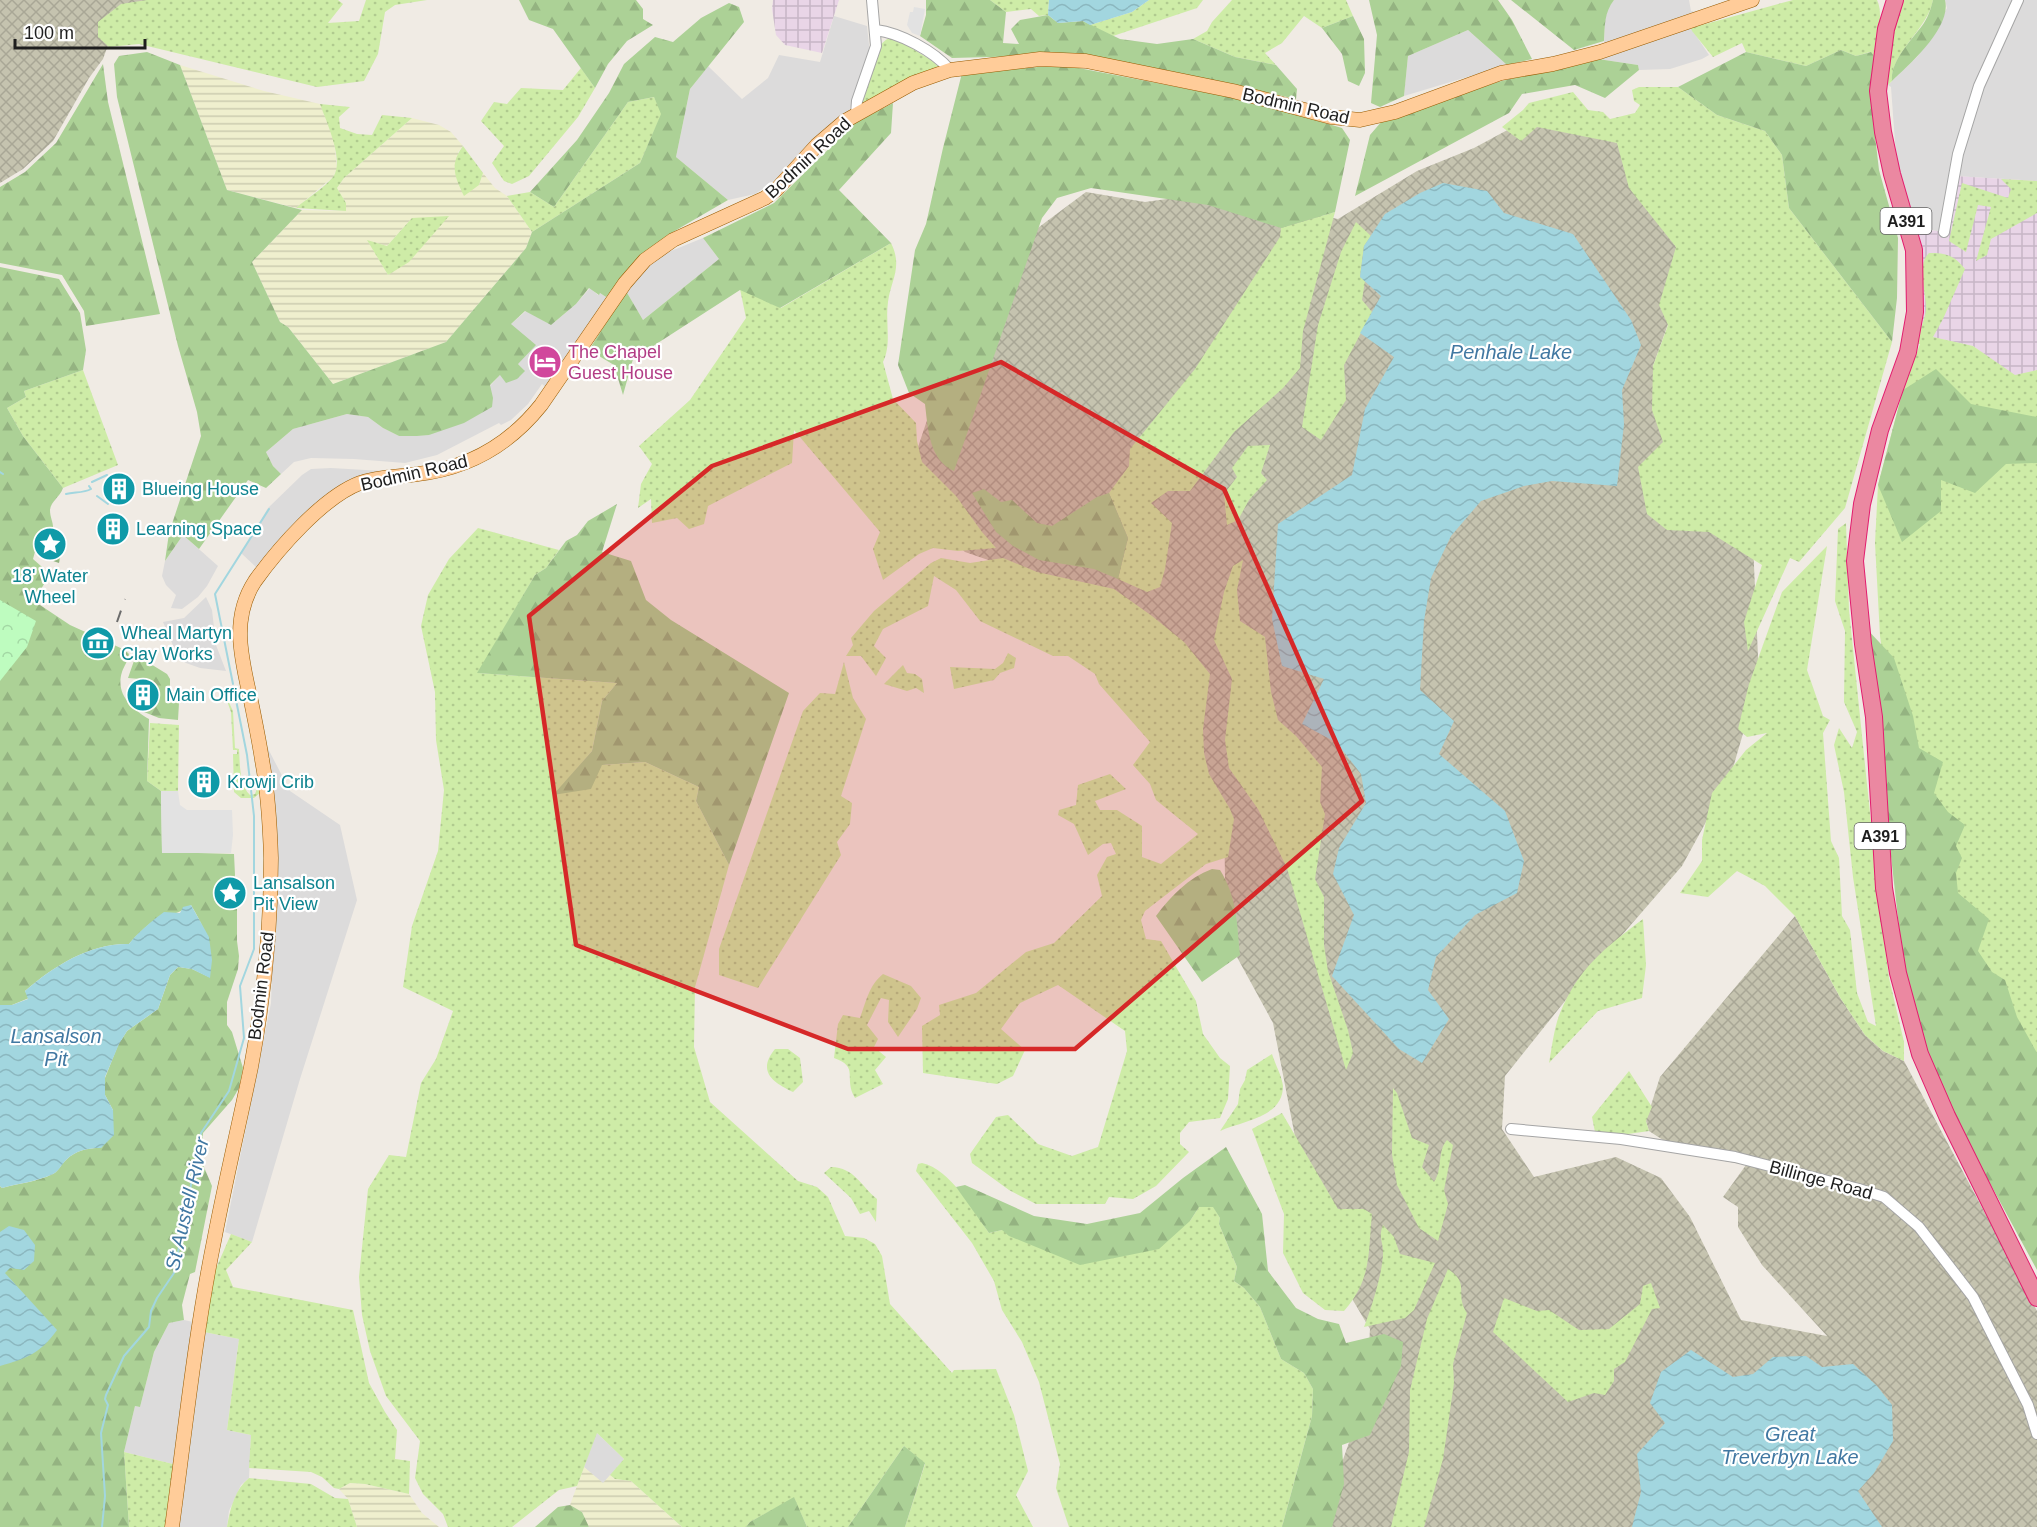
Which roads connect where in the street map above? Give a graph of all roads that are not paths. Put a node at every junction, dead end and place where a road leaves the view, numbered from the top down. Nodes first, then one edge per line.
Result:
1 (872, 0) edge
2 (1752, 0) edge
3 (1884, 0) edge
4 (1895, 0) edge
5 (2018, 0) edge
6 (1886, 29) junction
7 (876, 30) junction
8 (950, 70) junction
9 (856, 114) junction
10 (1944, 232) dead end
11 (1511, 1129) dead end
12 (2037, 1298) edge
13 (2037, 1434) edge
14 (172, 1527) edge

1 - 7 street
2 - 8 main road, Bodmin Road
3 - 6 highway, A391
4 - 6 highway, A391
5 - 10 street
6 - 12 highway, A391
7 - 8 street
7 - 9 street
8 - 9 main road, Bodmin Road
9 - 14 main road, Bodmin Road
11 - 13 street, Billinge Road

